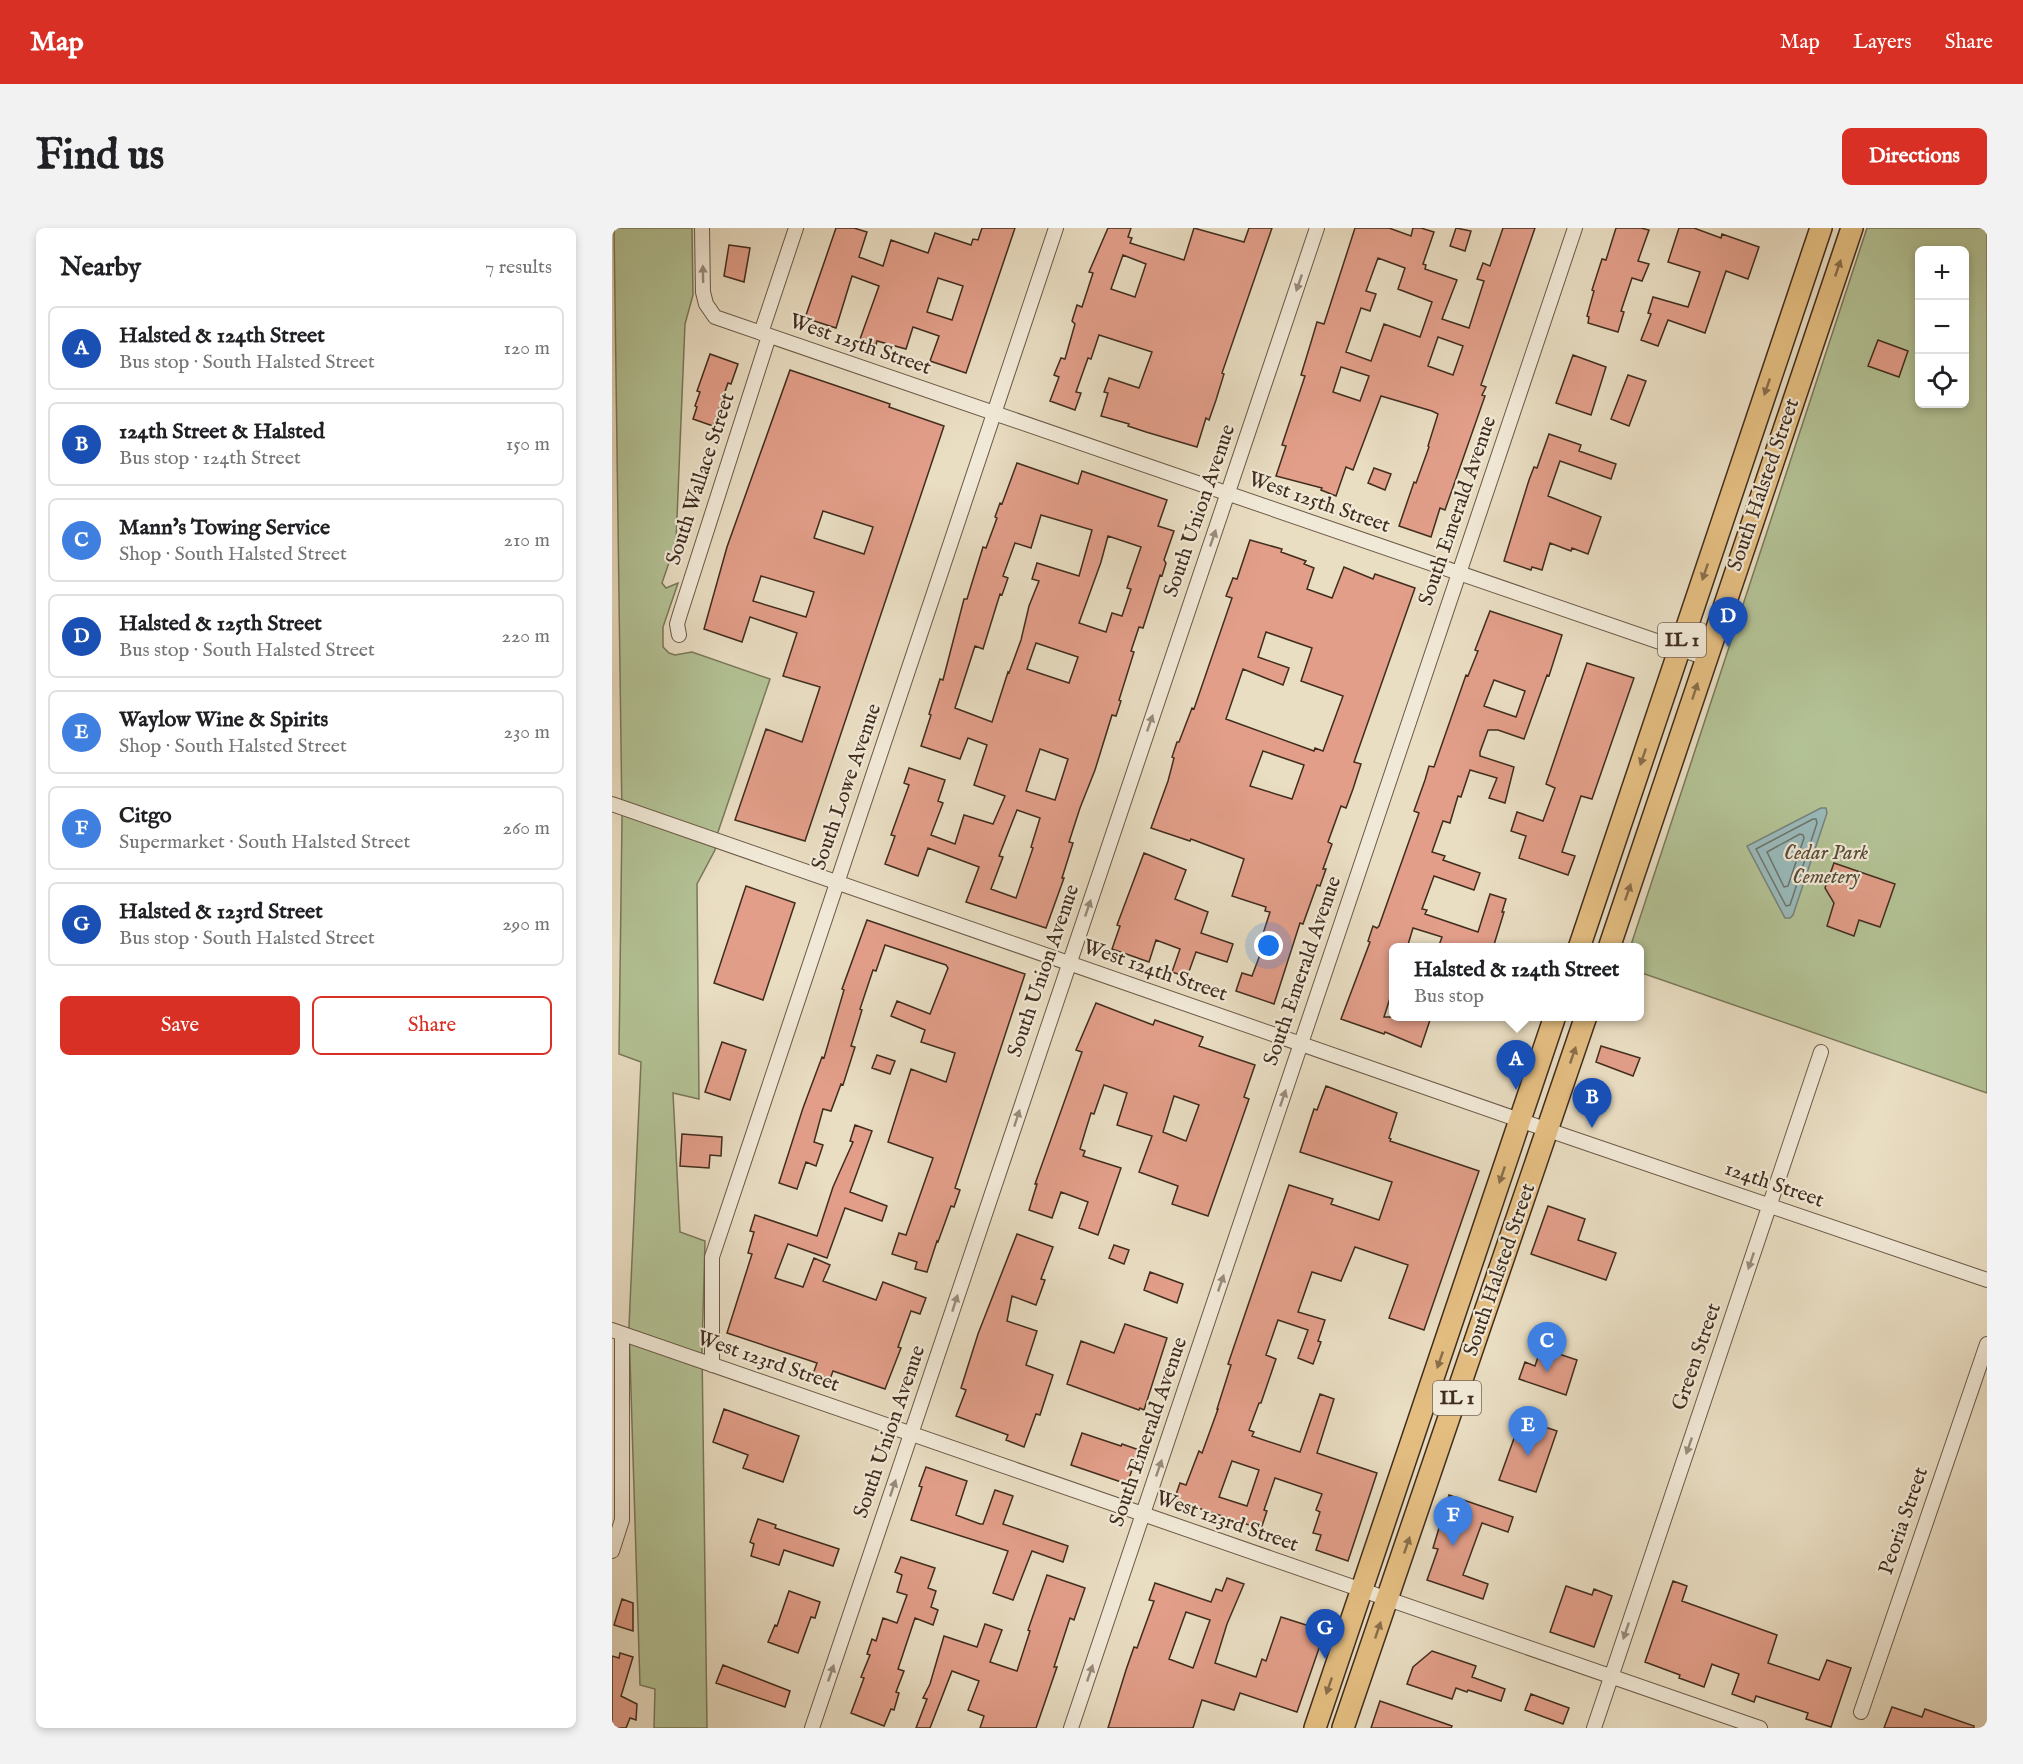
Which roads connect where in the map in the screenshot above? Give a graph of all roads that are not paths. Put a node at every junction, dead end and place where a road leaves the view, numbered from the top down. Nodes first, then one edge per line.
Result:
1 (702, 228) edge
2 (796, 228) edge
3 (1056, 228) edge
4 (1317, 228) edge
5 (1575, 228) edge
6 (1821, 228) edge
7 (1852, 228) edge
8 (765, 334) junction
9 (994, 413) junction
10 (1228, 494) junction
11 (1459, 573) junction
12 (679, 635) dead end
13 (1679, 649) junction
14 (1706, 658) junction
15 (612, 804) edge
16 (837, 882) junction
17 (1580, 943) edge
18 (1612, 943) edge
19 (1069, 963) junction
20 (1554, 1021) edge
21 (1585, 1021) edge
22 (1301, 1044) junction
23 (1821, 1052) dead end
24 (1521, 1120) junction
25 (1548, 1130) junction
26 (1770, 1206) junction
27 (1987, 1280) edge
28 (617, 1332) edge
29 (1987, 1344) edge
30 (712, 1365) junction
31 (911, 1435) junction
32 (1143, 1515) junction
33 (612, 1551) edge
34 (1361, 1591) junction
35 (1388, 1600) junction
36 (1611, 1676) junction
37 (1861, 1712) dead end
38 (812, 1728) edge
39 (1071, 1728) edge
40 (1315, 1728) edge
41 (1343, 1728) edge
42 (1593, 1728) edge
43 (1760, 1728) edge

8 -> 1 street, West 125th Street
2 - 8 street, South Wallace Street
3 - 9 street, South Lowe Avenue
4 -> 10 street, South Union Avenue
5 - 11 street, South Emerald Avenue
6 -> 13 main road, South Halsted Street / IL 1
14 -> 7 main road, South Halsted Street / IL 1
8 - 9 street, West 125th Street
8 - 12 street, South Wallace Street
9 - 10 street, West 125th Street
9 - 16 street, South Lowe Avenue
10 - 11 street, West 125th Street
19 -> 10 street, South Union Avenue
11 - 13 street, West 125th Street
11 - 22 street, South Emerald Avenue
13 - 14 street, West 125th Street
13 -> 17 main road, South Halsted Street / IL 1
18 -> 14 main road, South Halsted Street / IL 1
15 - 16 street, West 124th Street
16 - 19 street, West 124th Street
16 - 30 street, South Lowe Avenue
19 - 22 street, West 124th Street
31 -> 19 street, South Union Avenue
20 - 24 main road, South Halsted Street / IL 1
25 -> 21 main road, South Halsted Street / IL 1
22 - 24 street, West 124th Street
32 -> 22 street, South Emerald Avenue
23 - 26 street, Green Street
24 - 25 street, West 124th Street
24 -> 34 main road, South Halsted Street / IL 1
25 - 26 street, 124th Street
35 -> 25 main road, South Halsted Street / IL 1
26 - 27 street, 124th Street
26 -> 36 street, Green Street
28 - 30 street, West 123rd Street
28 - 33 street
29 - 37 street, Peoria Street
30 - 31 street, West 123rd Street
31 - 32 street, West 123rd Street
38 -> 31 street, South Union Avenue
32 - 34 street, West 123rd Street
39 -> 32 street, South Emerald Avenue
34 - 35 street, West 123rd Street
34 -> 40 main road, South Halsted Street / IL 1
35 - 36 street, West 123rd Street
41 -> 35 main road, South Halsted Street / IL 1
36 - 42 street, Green Street
36 - 43 street, West 123rd Street

